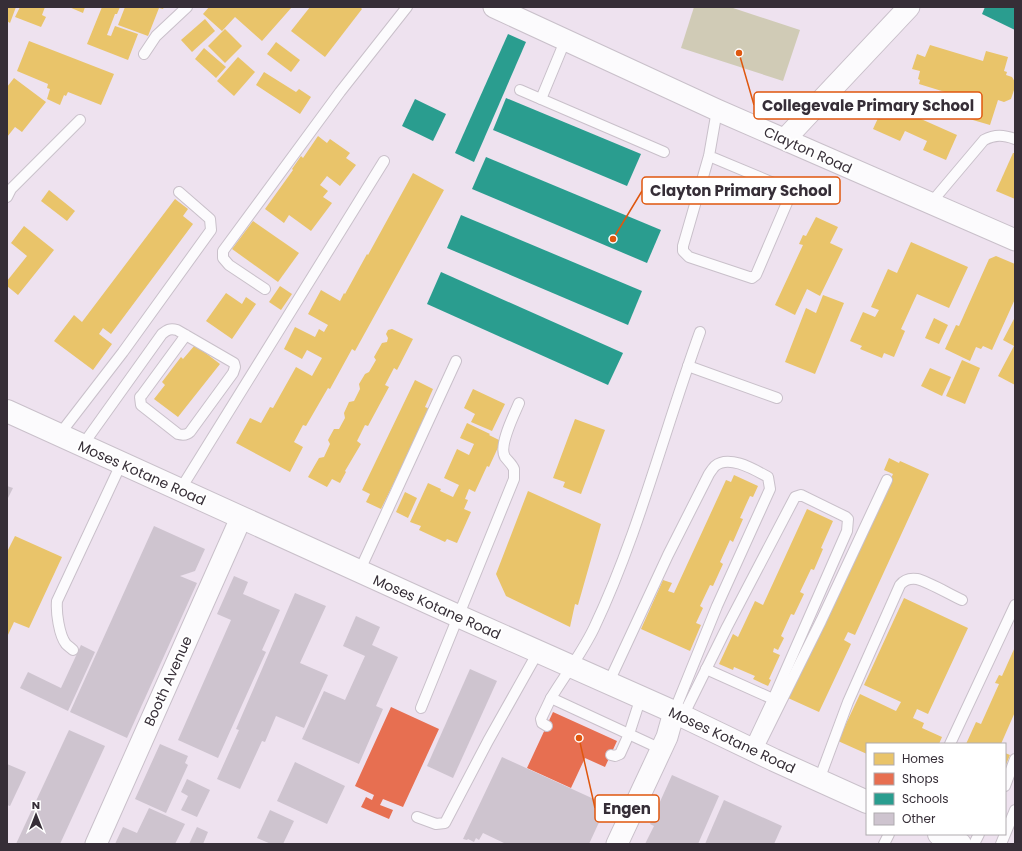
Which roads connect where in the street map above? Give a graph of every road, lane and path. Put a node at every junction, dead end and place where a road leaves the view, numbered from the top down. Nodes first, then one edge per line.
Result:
1 (187, 7) edge
2 (406, 7) edge
3 (494, 7) edge
4 (908, 7) edge
5 (565, 41) junction
6 (144, 54) dead end
7 (520, 90) dead end
8 (541, 99) junction
9 (717, 110) junction
10 (80, 120) dead end
11 (785, 139) junction
12 (1015, 139) edge
13 (664, 152) dead end
14 (709, 156) junction
15 (384, 161) dead end
16 (179, 192) dead end
17 (7, 197) edge
18 (930, 204) junction
19 (1015, 240) edge
20 (265, 289) dead end
21 (700, 332) dead end
22 (186, 335) junction
23 (456, 361) dead end
24 (688, 366) junction
25 (777, 398) dead end
26 (519, 403) dead end
27 (7, 411) edge
28 (59, 435) junction
29 (82, 446) junction
30 (121, 464) junction
31 (887, 480) dead end
32 (180, 490) junction
33 (241, 518) junction
34 (359, 572) junction
35 (962, 600) dead end
36 (1015, 605) edge
37 (458, 616) junction
38 (73, 650) dead end
39 (538, 652) junction
40 (571, 667) junction
41 (706, 669) junction
42 (608, 684) junction
43 (641, 697) junction
44 (551, 698) junction
45 (774, 699) junction
46 (421, 708) dead end
47 (679, 714) junction
48 (547, 726) dead end
49 (629, 734) junction
50 (950, 743) edge
51 (661, 749) junction
52 (753, 750) junction
53 (611, 755) dead end
54 (1015, 759) edge
55 (819, 780) junction
56 (1006, 783) edge
57 (866, 802) edge
58 (1015, 810) edge
59 (417, 817) dead end
60 (1006, 832) edge
61 (888, 835) edge
62 (941, 835) edge
63 (979, 835) edge
64 (96, 844) edge
65 (617, 844) edge
66 (884, 844) edge
67 (960, 844) edge
68 (974, 844) edge

1 - 6 lane
2 - 20 lane
3 - 5 street, Clayton Road
4 - 11 street
5 - 8 lane
5 - 9 street, Clayton Road
7 - 8 lane
8 - 13 lane
9 - 11 street, Clayton Road
9 - 14 lane
10 - 17 lane
11 - 18 street, Clayton Road
12 - 18 lane
14 - 14 lane
15 - 32 lane
16 - 28 lane
18 - 19 street, Clayton Road
21 - 24 lane
22 - 22 lane
22 - 29 lane
23 - 34 lane
24 - 25 lane
24 - 40 lane
26 - 37 lane
27 - 28 street, Moses Kotane Road
28 - 29 street, Moses Kotane Road
29 - 30 street, Moses Kotane Road
30 - 32 street, Moses Kotane Road
30 - 38 lane
31 - 52 lane
32 - 33 street, Moses Kotane Road
33 - 34 street, Moses Kotane Road
33 - 64 street, Booth Avenue
34 - 37 street, Moses Kotane Road
35 - 55 lane
36 - 50 lane
37 - 39 street, Moses Kotane Road
37 - 46 lane
39 - 40 street, Moses Kotane Road
39 - 59 lane
40 - 42 street, Moses Kotane Road
40 - 44 lane
41 - 45 lane
41 - 45 lane
41 - 47 lane
42 - 43 street, Moses Kotane Road
42 - 47 lane
43 - 47 street, Moses Kotane Road
43 - 49 lane
44 - 48 lane
44 - 49 lane
45 - 52 lane
47 - 51 street
47 - 52 street, Moses Kotane Road
49 - 51 lane
49 - 53 lane
51 - 65 street
52 - 55 street, Moses Kotane Road
54 - 56 lane
55 - 57 street, Moses Kotane Road
58 - 60 lane
61 - 66 lane
62 - 67 street
63 - 68 lane

